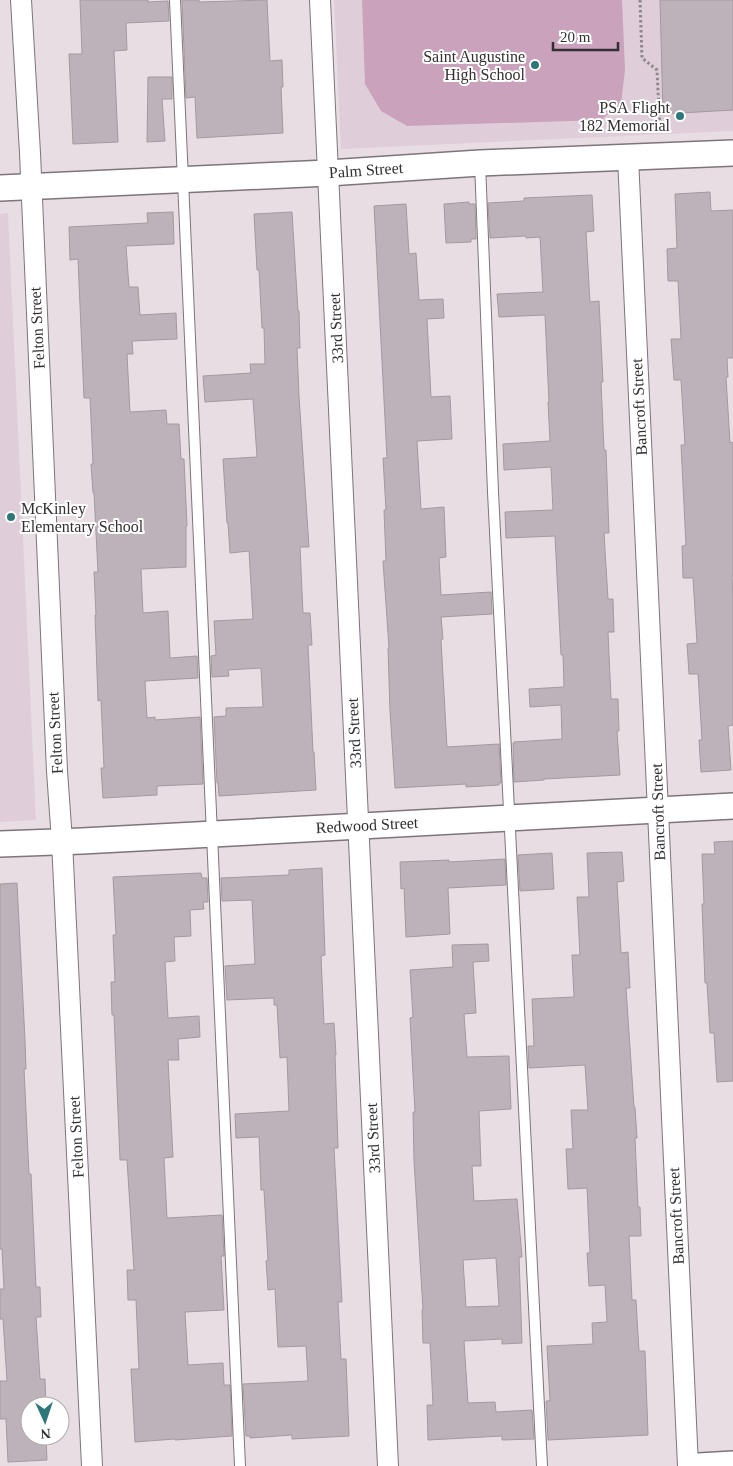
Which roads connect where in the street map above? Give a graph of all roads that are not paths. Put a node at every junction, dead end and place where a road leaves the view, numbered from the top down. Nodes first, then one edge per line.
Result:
1 (21, 0) edge
2 (175, 0) edge
3 (320, 0) edge
4 (733, 153) edge
5 (628, 157) junction
6 (480, 163) junction
7 (328, 173) junction
8 (182, 180) junction
9 (31, 187) junction
10 (0, 188) edge
11 (733, 806) edge
12 (657, 810) junction
13 (510, 818) junction
14 (358, 826) junction
15 (211, 833) junction
16 (62, 842) junction
17 (0, 844) edge
18 (733, 1464) edge
19 (92, 1466) edge
20 (240, 1466) edge
21 (388, 1466) edge
22 (542, 1466) edge
23 (688, 1466) edge
24 (698, 1466) edge

1 - 9 street, Felton Street
2 - 8 lane
3 - 7 street, 33rd Street
4 - 5 street, Palm Street
5 - 6 street, Palm Street
5 - 12 street, Bancroft Street
6 - 7 street, Palm Street
6 - 13 lane
7 - 8 street, Palm Street
7 - 14 street, 33rd Street
8 - 9 street, Palm Street
8 - 15 lane
9 - 10 street, Palm Street
9 - 16 street, Felton Street
11 - 12 street, Redwood Street
12 - 13 street, Redwood Street
12 - 23 street, Bancroft Street
13 - 14 street, Redwood Street
13 - 22 lane
14 - 15 street, Redwood Street
14 - 21 street, 33rd Street
15 - 16 street, Redwood Street
15 - 20 lane
16 - 17 street, Redwood Street
16 - 19 street, Felton Street
18 - 24 street

